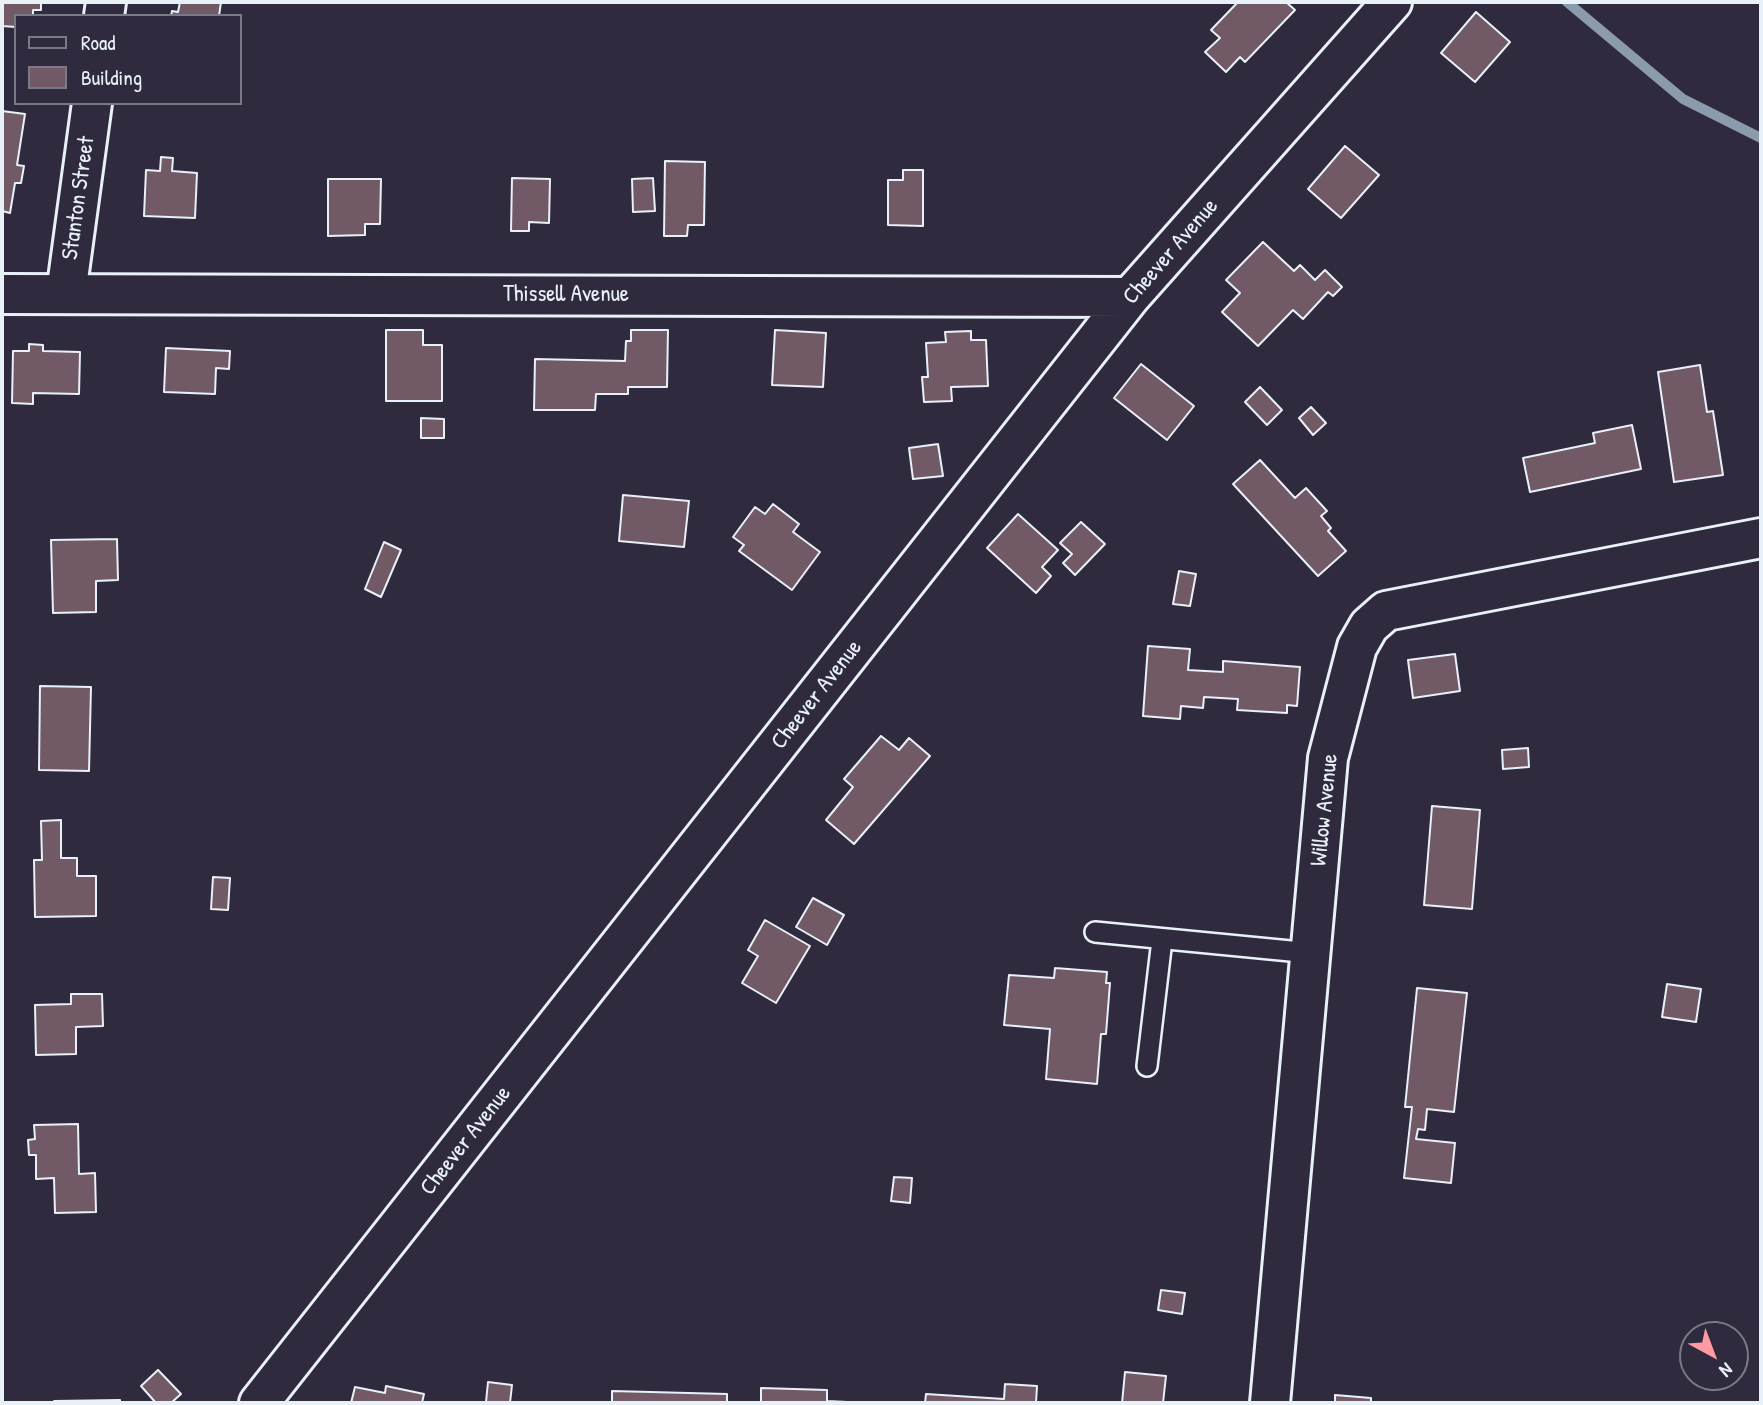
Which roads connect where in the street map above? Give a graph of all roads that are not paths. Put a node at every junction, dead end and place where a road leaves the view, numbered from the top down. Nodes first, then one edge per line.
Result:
1 (1392, 2) edge
2 (92, 105) edge
3 (2, 293) edge
4 (66, 294) junction
5 (1130, 297) junction
6 (1761, 538) edge
7 (1095, 932) dead end
8 (1163, 940) junction
9 (1311, 953) junction
10 (1147, 1066) dead end
11 (259, 1403) edge
12 (1270, 1403) edge

1 - 5 street, Cheever Avenue
2 - 4 street, Stanton Street
3 - 4 street, Thissell Avenue
4 - 5 street, Thissell Avenue
5 - 11 street, Cheever Avenue
6 - 9 street, Willow Avenue
7 - 8 lane
8 - 9 lane
8 - 10 lane
9 - 12 street, Willow Avenue

